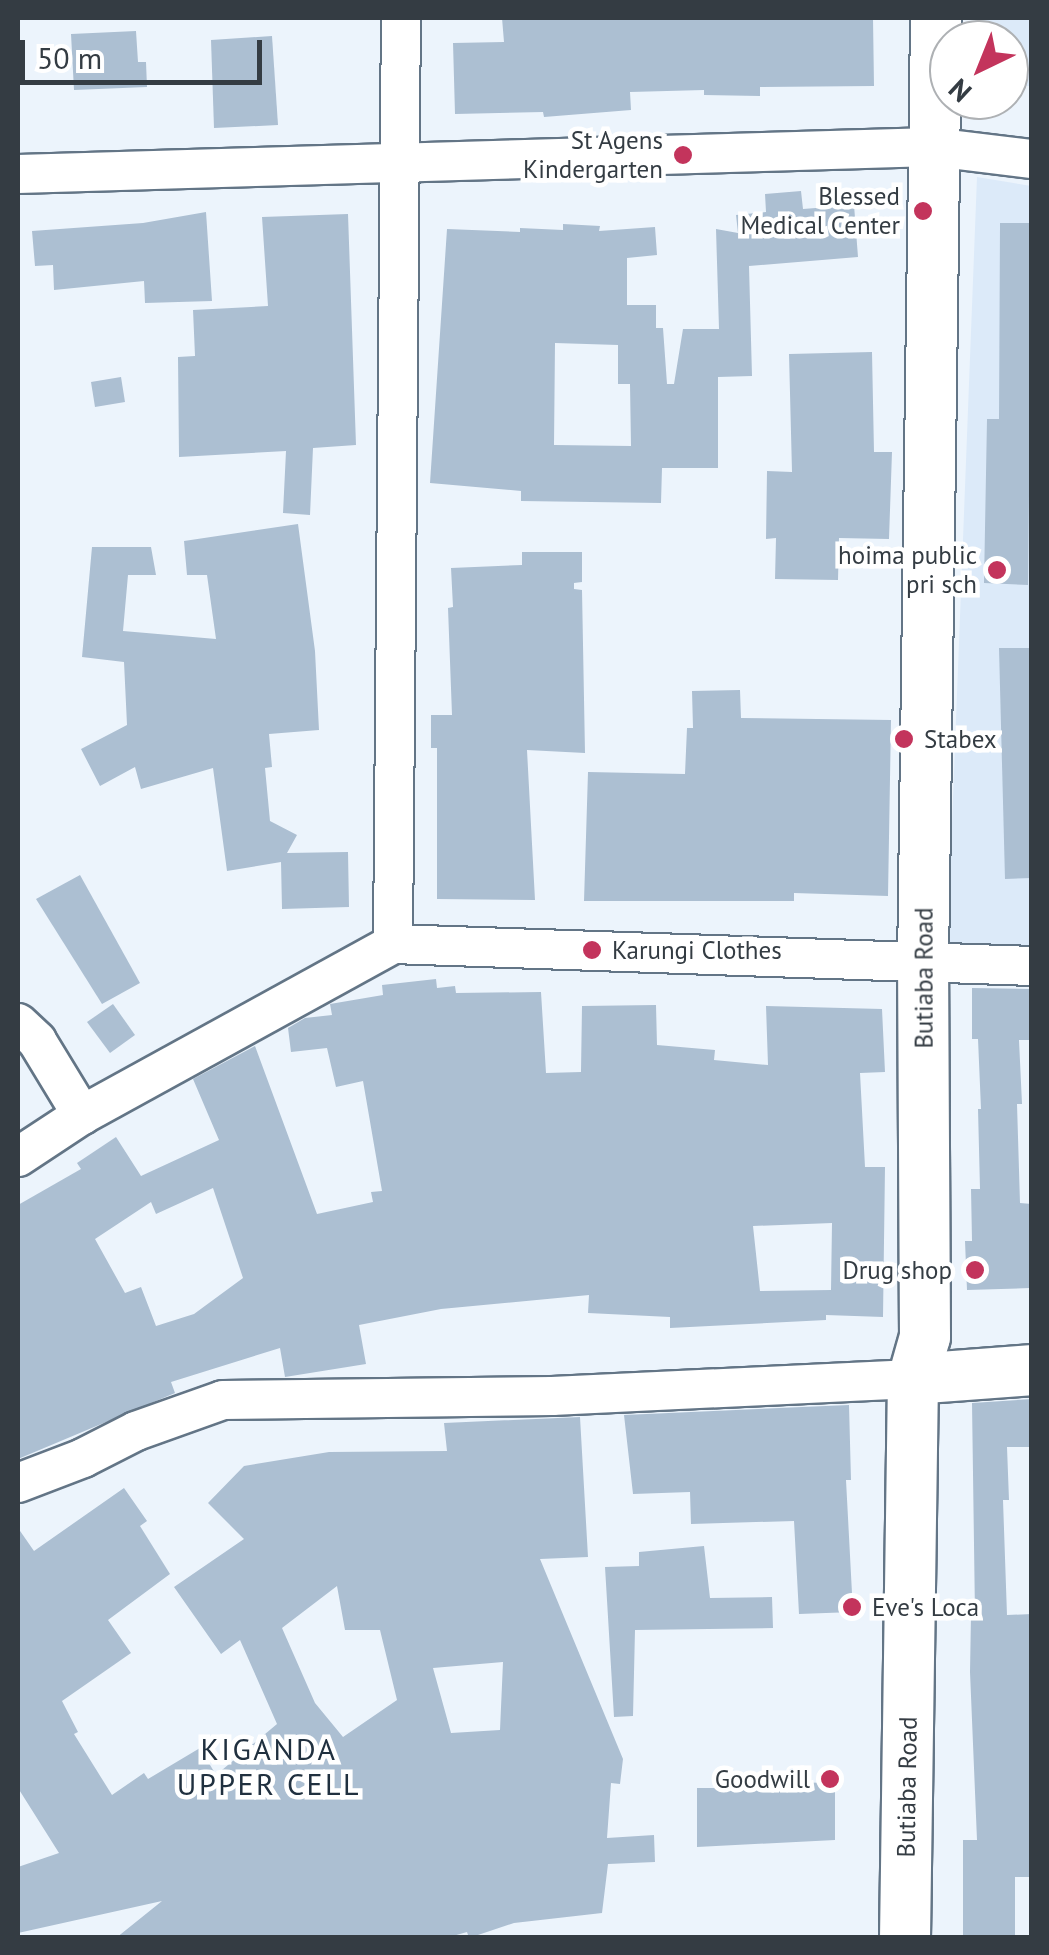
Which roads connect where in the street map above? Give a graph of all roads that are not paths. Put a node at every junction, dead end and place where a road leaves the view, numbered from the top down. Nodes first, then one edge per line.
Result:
1 (401, 18) edge
2 (936, 18) edge
3 (933, 148) junction
4 (1032, 159) edge
5 (399, 163) junction
6 (18, 174) edge
7 (393, 944) junction
8 (923, 964) junction
9 (1032, 966) edge
10 (18, 1022) edge
11 (82, 1115) junction
12 (18, 1157) edge
13 (1032, 1370) edge
14 (914, 1379) junction
15 (18, 1483) edge
16 (905, 1938) edge

1 - 5 street
2 - 3 main road, Butiaba Road
3 - 4 street
3 - 5 street
3 - 8 main road, Butiaba Road
5 - 6 street
5 - 7 street
7 - 8 street
7 - 11 street
8 - 9 street
8 - 14 main road, Butiaba Road
10 - 11 street
11 - 12 street
13 - 14 main road
14 - 15 street
14 - 16 main road, Butiaba Road

